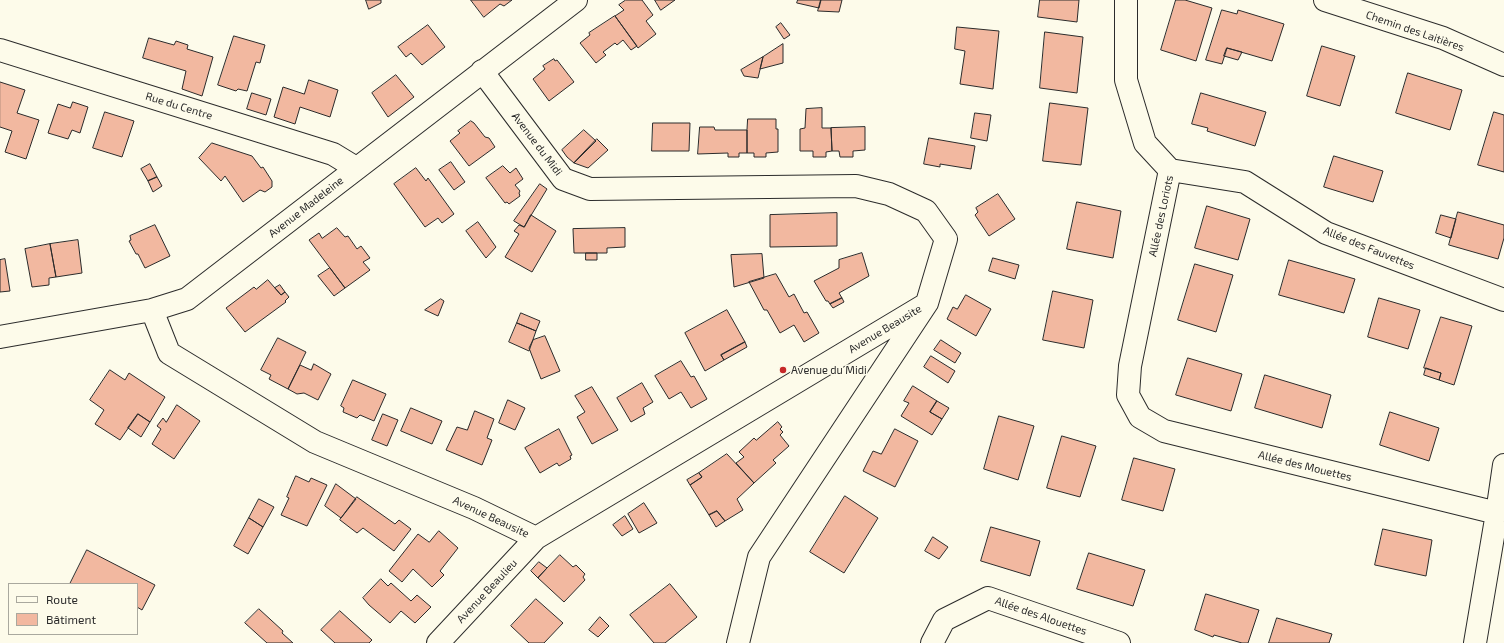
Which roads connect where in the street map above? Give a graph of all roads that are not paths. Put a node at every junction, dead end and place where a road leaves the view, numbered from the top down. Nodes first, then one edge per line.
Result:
1 (576, 0) edge
2 (1126, 0) edge
3 (1325, 0) edge
4 (0, 50) edge
5 (1504, 65) edge
6 (482, 71) junction
7 (356, 168) junction
8 (1170, 170) junction
9 (1504, 300) edge
10 (927, 303) junction
11 (152, 310) junction
12 (0, 337) edge
13 (1128, 395) joint
14 (1504, 465) edge
15 (1497, 513) junction
16 (536, 538) junction
17 (438, 643) edge
18 (738, 643) edge
19 (932, 643) edge
20 (1119, 643) edge
21 (1475, 643) edge

1 - 6 street, Avenue Madeleine
2 - 8 street, Allée des Loriots
3 - 5 street, Chemin des Laitières
4 - 7 street, Rue du Centre
6 - 7 street, Avenue Madeleine
6 - 10 street, Avenue du Midi
7 - 11 street, Avenue Madeleine
8 - 9 street, Allée des Fauvettes
8 - 13 street, Allée des Loriots
10 - 16 street, Avenue Beausite
10 - 18 street, Avenue du Midi
11 - 12 street, Avenue Madeleine
11 - 16 street, Avenue Beausite
13 - 15 street, Allée des Mouettes
14 - 15 street
15 - 21 street
16 - 17 street, Avenue Beaulieu
19 - 20 street, Allée des Alouettes

